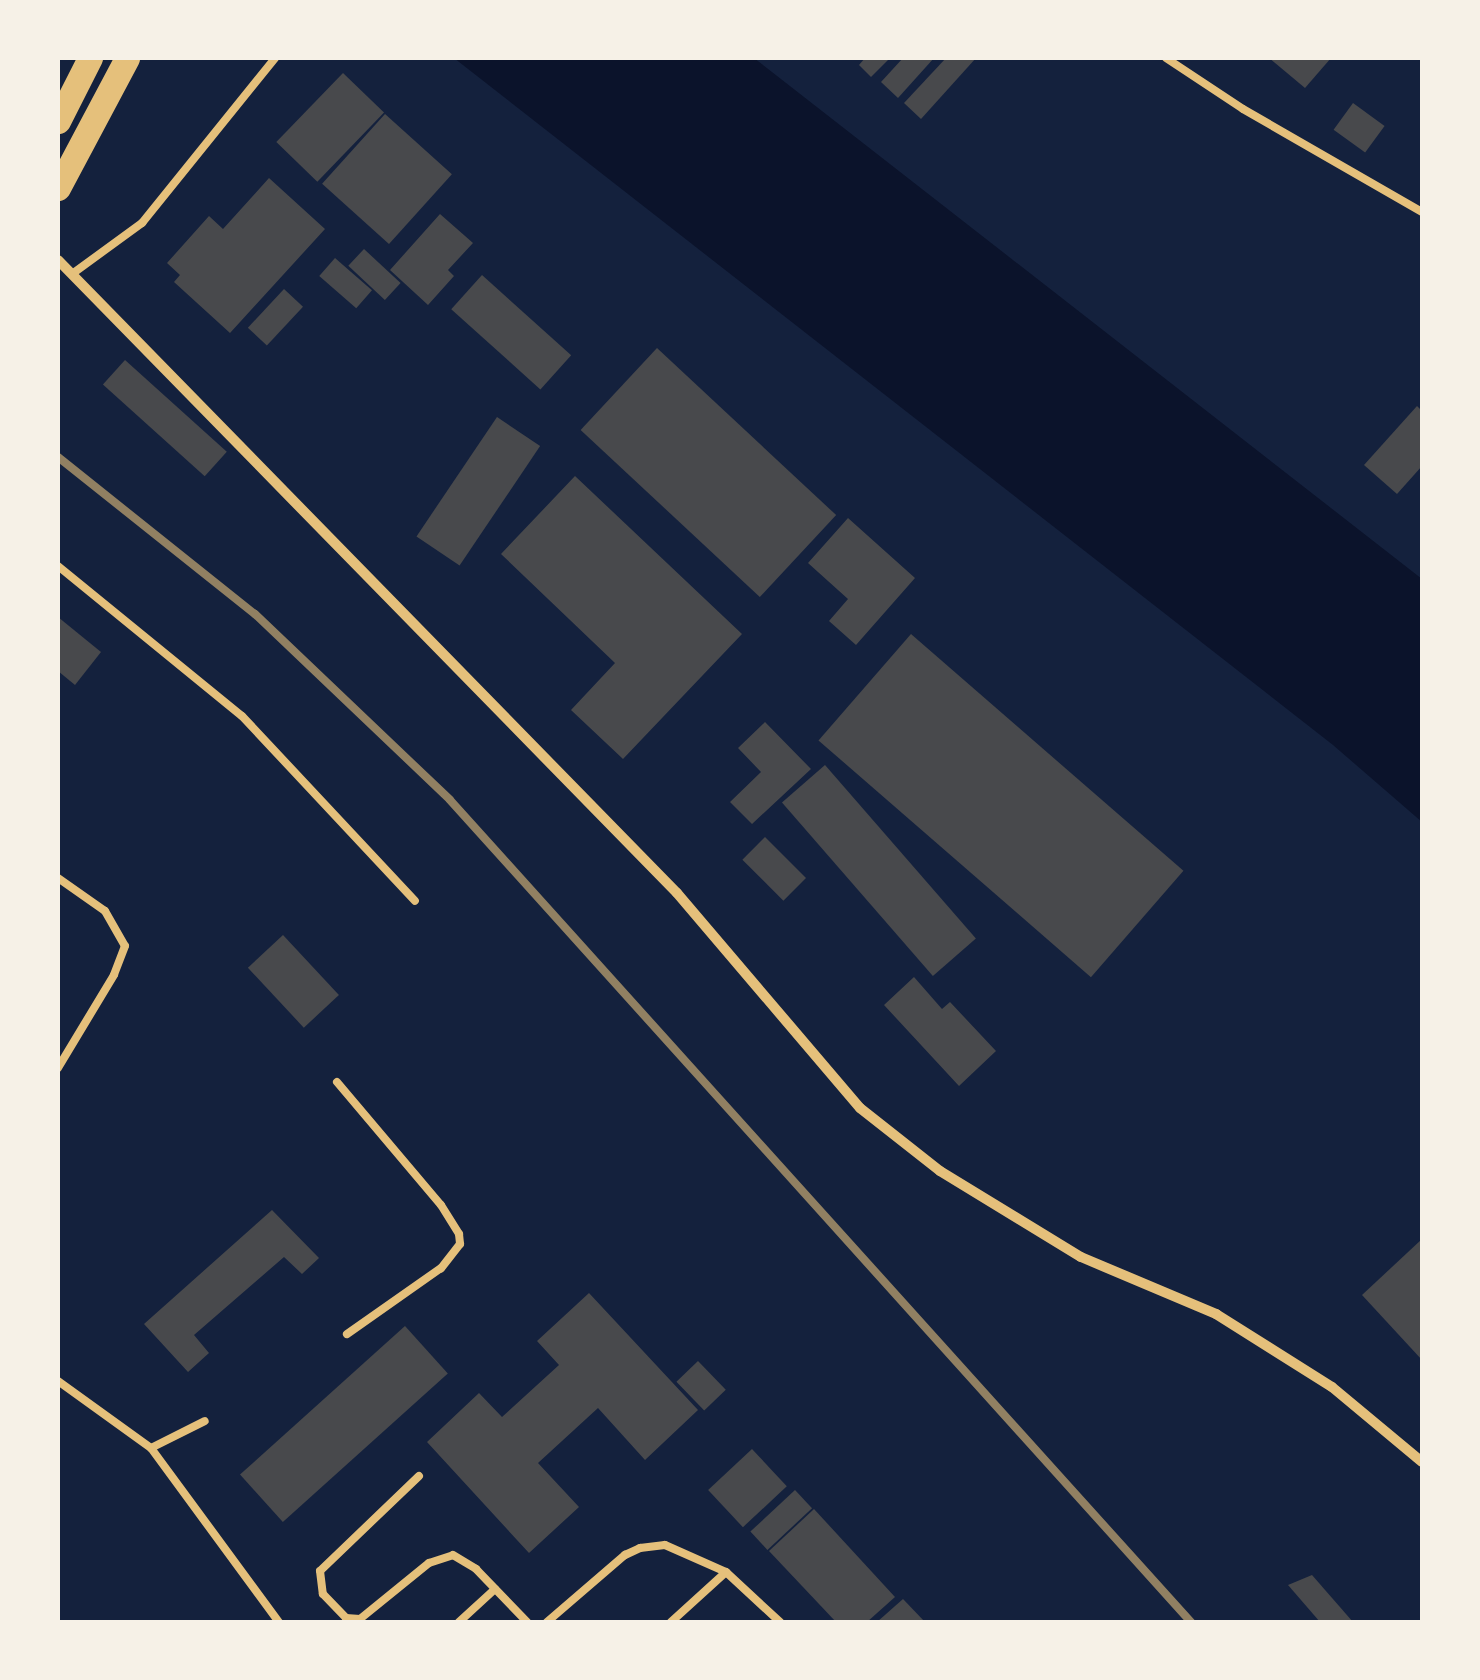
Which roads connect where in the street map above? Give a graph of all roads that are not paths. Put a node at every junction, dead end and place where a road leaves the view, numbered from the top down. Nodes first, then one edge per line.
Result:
1 (90, 58) edge
2 (126, 58) edge
3 (274, 58) edge
4 (1166, 58) edge
5 (58, 122) edge
6 (58, 188) edge
7 (1422, 212) edge
8 (58, 260) edge
9 (72, 274) junction
10 (58, 566) edge
11 (58, 878) edge
12 (415, 900) dead end
13 (58, 1068) edge
14 (337, 1082) dead end
15 (347, 1334) dead end
16 (58, 1381) edge
17 (205, 1421) dead end
18 (150, 1448) junction
19 (1422, 1462) edge
20 (419, 1476) dead end
21 (726, 1572) junction
22 (495, 1589) junction
23 (279, 1622) edge
24 (459, 1622) edge
25 (526, 1622) edge
26 (547, 1622) edge
27 (671, 1622) edge
28 (780, 1622) edge

1 - 5 main road
2 - 6 main road
3 - 9 lane
4 - 7 lane
8 - 9 street
9 - 19 street
10 - 12 lane
11 - 13 lane
14 - 15 lane
16 - 18 lane
17 - 18 lane
18 - 23 lane
20 - 22 lane
21 - 26 lane
21 - 27 lane
21 - 28 lane
22 - 24 lane
22 - 25 lane

